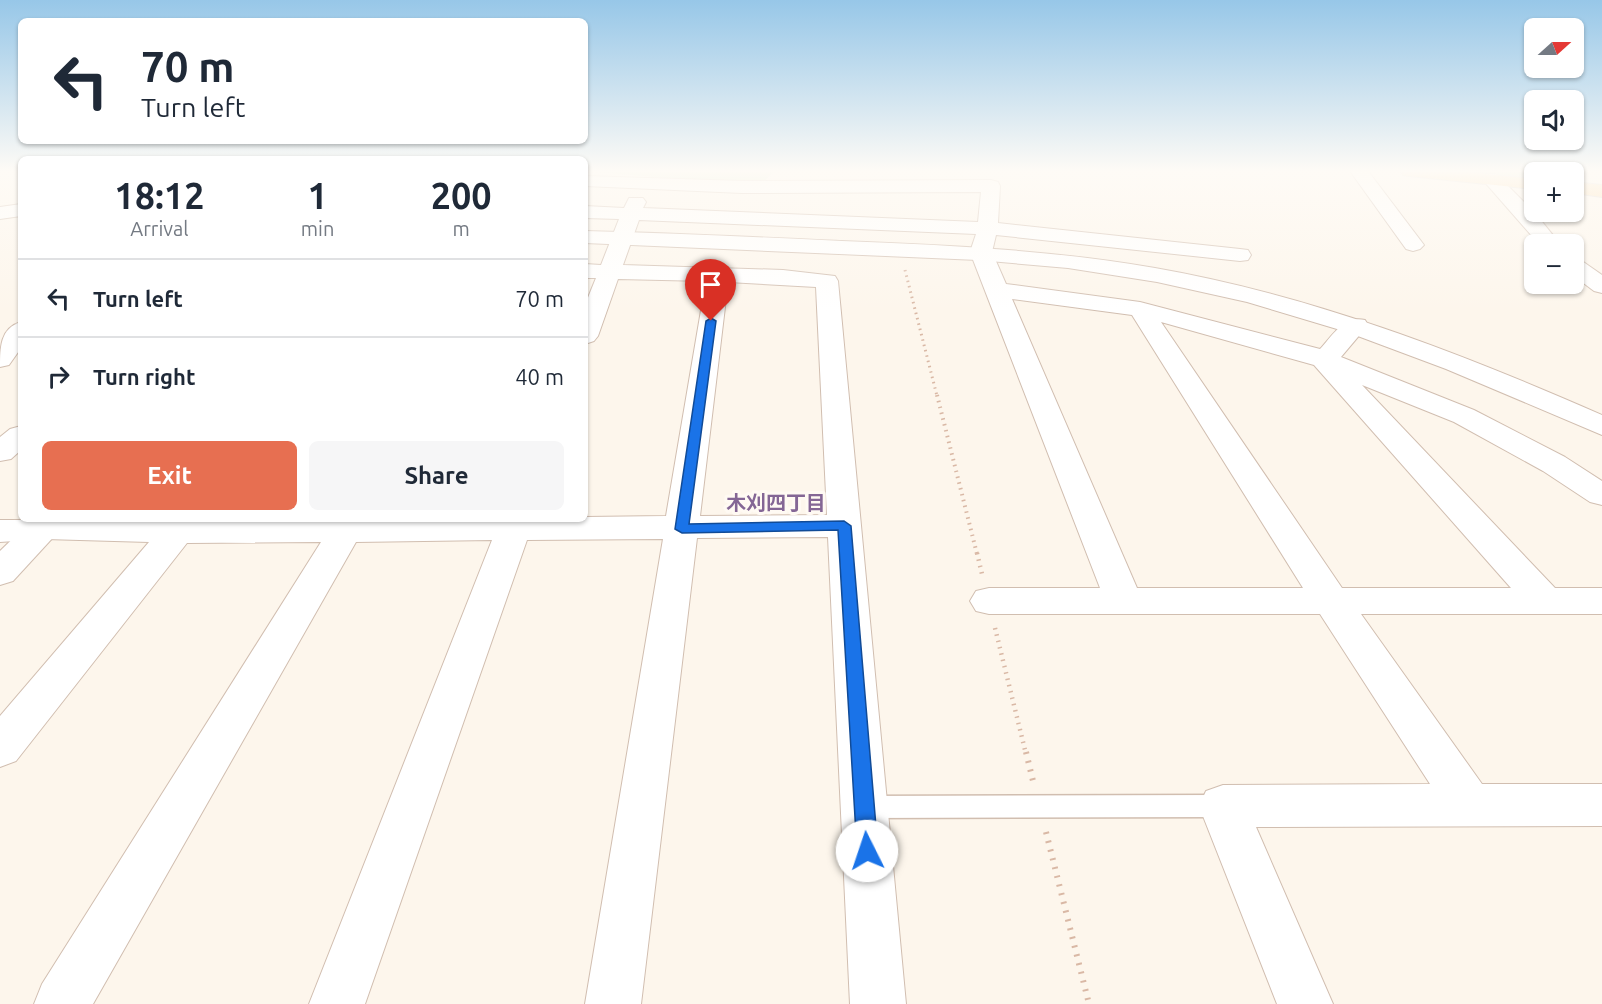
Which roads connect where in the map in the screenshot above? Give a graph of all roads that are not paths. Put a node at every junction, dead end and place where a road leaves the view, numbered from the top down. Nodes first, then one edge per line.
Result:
1 (630, 218) edge
2 (730, 218) edge
3 (989, 218) edge
4 (1393, 218) edge
5 (1529, 218) edge
6 (988, 228) junction
7 (1542, 234) edge
8 (588, 237) edge
9 (621, 238) junction
10 (1413, 245) dead end
11 (981, 252) junction
12 (1240, 255) dead end
13 (588, 271) edge
14 (609, 272) junction
15 (1584, 273) edge
16 (718, 275) junction
17 (1602, 286) edge
18 (998, 290) junction
19 (1140, 309) junction
20 (1356, 325) junction
21 (588, 328) edge
22 (18, 334) edge
23 (0, 360) edge
24 (1324, 360) junction
25 (18, 361) edge
26 (1602, 426) edge
27 (0, 433) edge
28 (18, 434) edge
29 (18, 437) edge
30 (0, 452) edge
31 (1602, 495) edge
32 (49, 524) edge
33 (349, 524) edge
34 (515, 524) edge
35 (182, 525) edge
36 (844, 526) junction
37 (682, 529) junction
38 (0, 531) edge
39 (0, 572) edge
40 (988, 601) dead end
41 (1124, 601) junction
42 (1331, 601) junction
43 (1545, 601) junction
44 (1602, 601) edge
45 (0, 748) edge
46 (1602, 805) edge
47 (1223, 806) junction
48 (1470, 806) junction
49 (864, 807) junction
50 (62, 1004) edge
51 (338, 1004) edge
52 (613, 1004) edge
53 (878, 1004) edge
54 (1305, 1004) edge

1 - 9 street
2 - 6 street
3 - 6 street
4 - 10 street
5 - 7 street
6 - 11 street
6 - 12 street
8 - 9 street
9 - 11 street
9 - 14 street
11 - 18 street
11 - 20 street
13 - 14 street
14 - 16 street
14 - 21 street
15 - 17 street
16 - 36 street
16 - 37 street
18 - 19 street
18 - 41 street
19 - 24 street
19 - 42 street
20 - 24 street
20 - 26 street
22 - 23 street
23 - 25 street
24 - 31 street
24 - 43 street
27 - 28 street
29 - 30 street
32 - 35 street
32 - 38 street
32 - 39 street
33 - 34 street
33 - 35 street
33 - 50 street
34 - 37 street
34 - 51 street
35 - 45 street
36 - 37 street
36 - 49 street
37 - 52 street
40 - 41 street
41 - 42 street
42 - 43 street
42 - 48 street
43 - 44 street
46 - 48 street
47 - 48 street
47 - 49 lane
47 - 54 street
49 - 53 street

